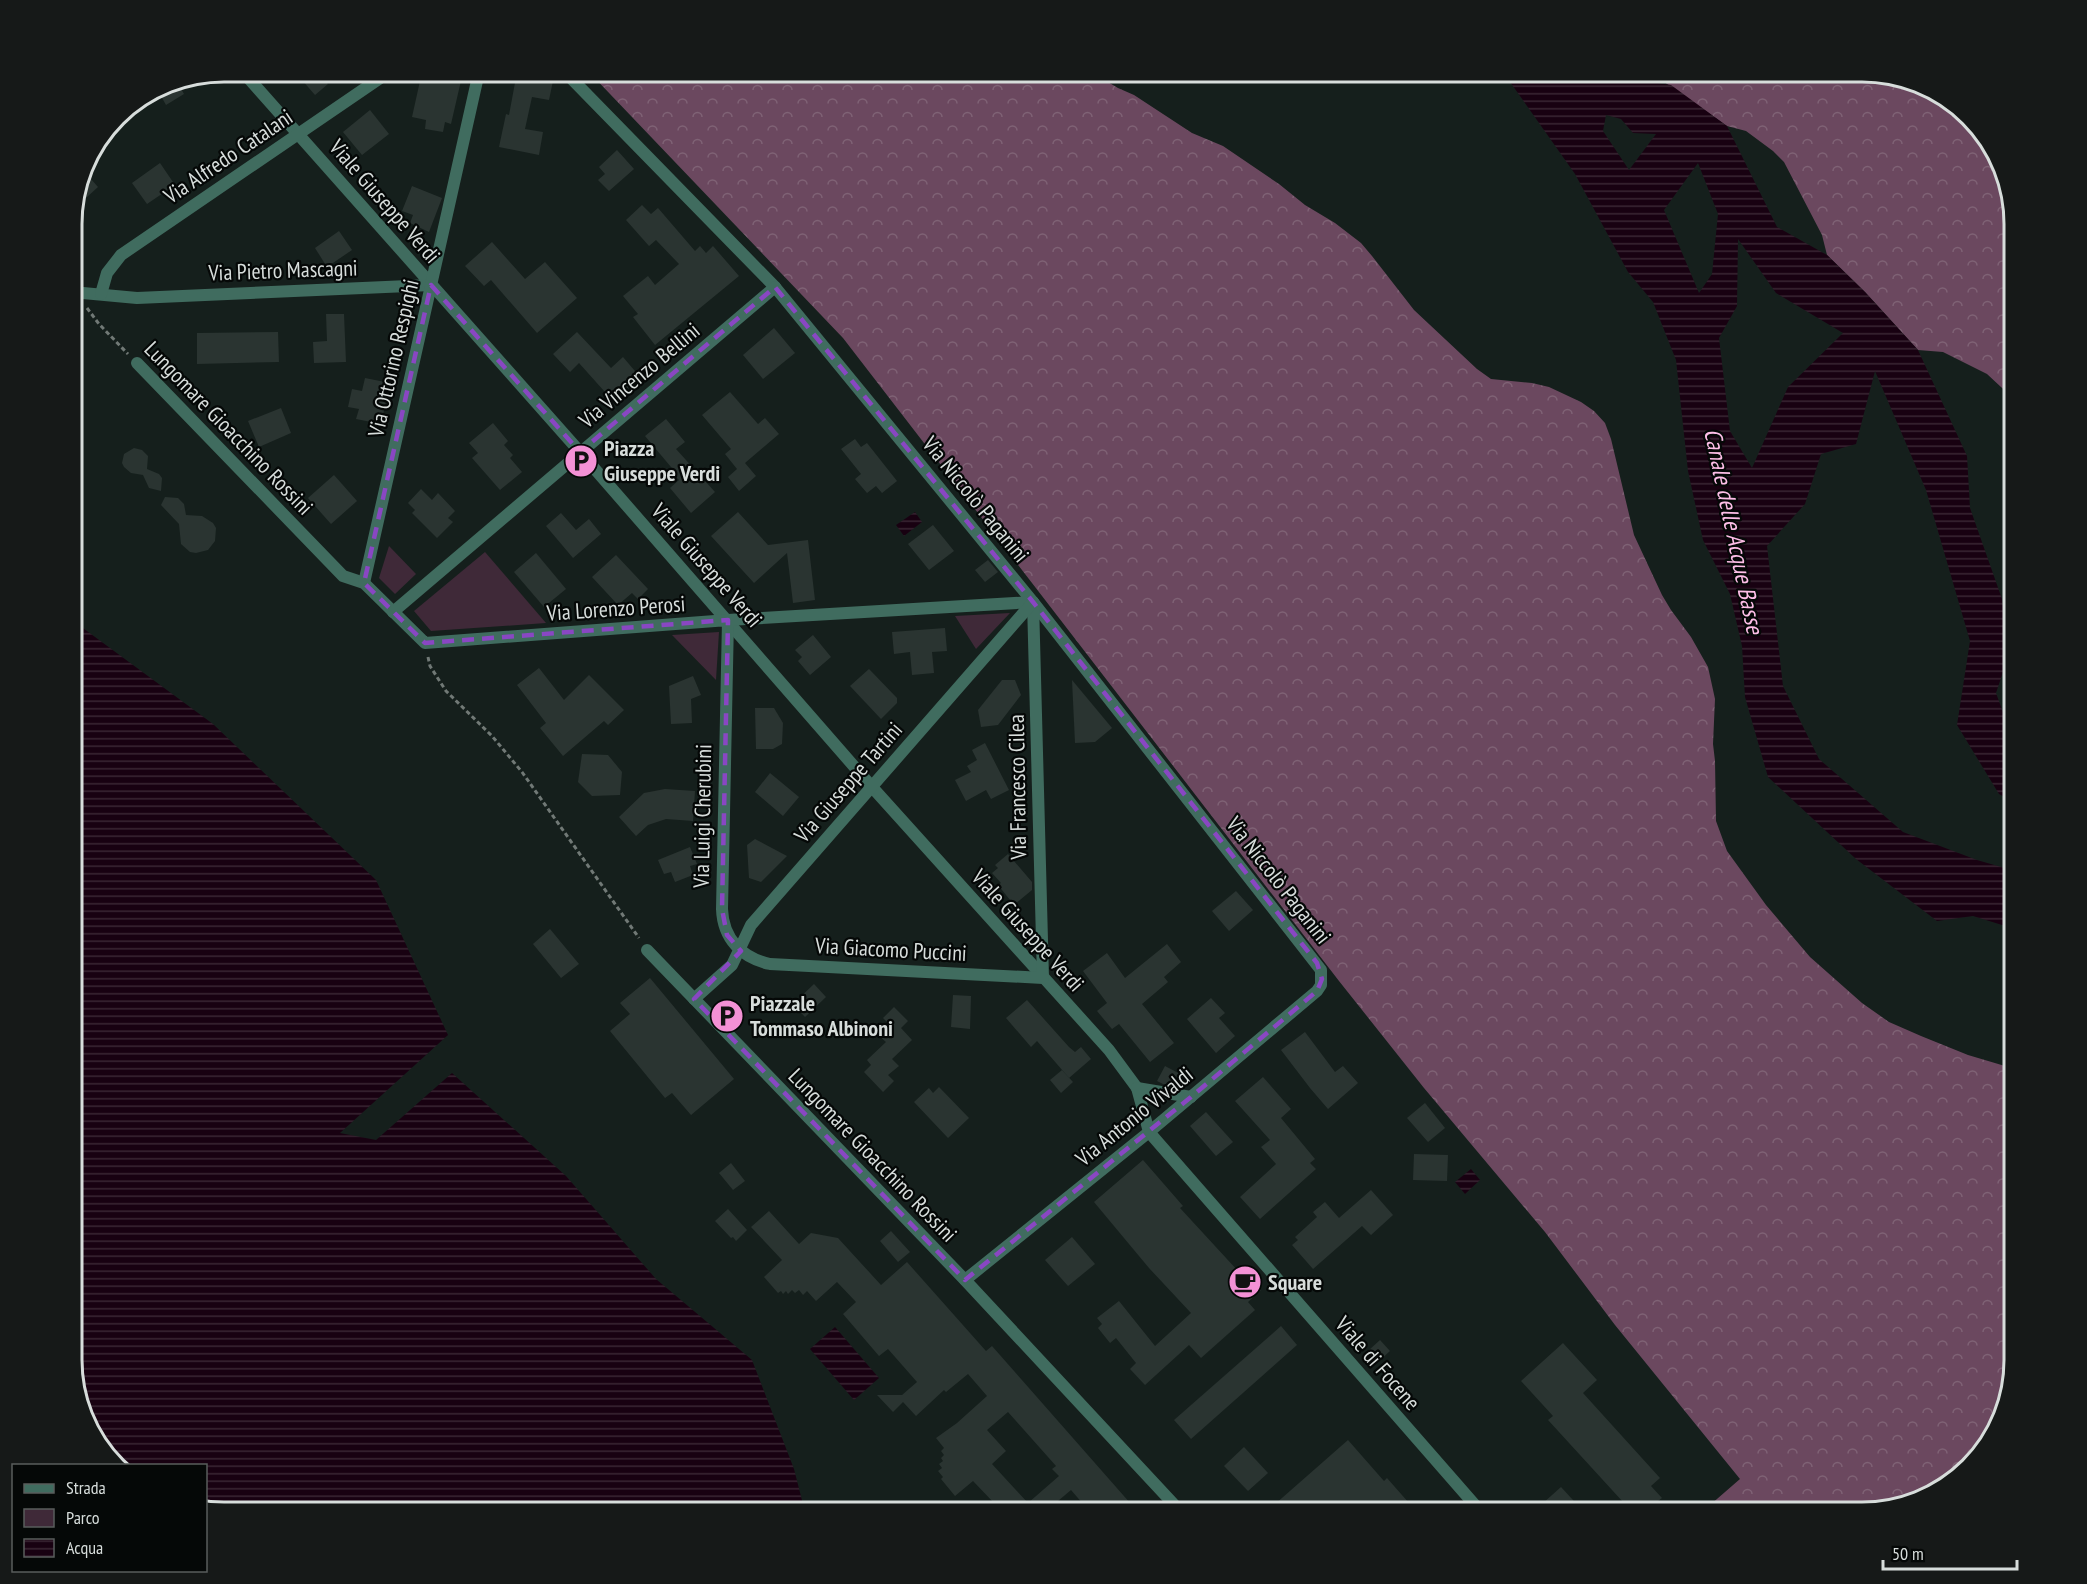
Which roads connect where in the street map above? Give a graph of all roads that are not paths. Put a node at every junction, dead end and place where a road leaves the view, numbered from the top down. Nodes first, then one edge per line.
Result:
1 (253, 83) edge
2 (373, 83) edge
3 (477, 83) edge
4 (576, 83) edge
5 (298, 134) junction
6 (431, 285) junction
7 (775, 287) junction
8 (83, 293) edge
9 (101, 294) junction
10 (137, 363) road end
11 (580, 453) junction
12 (364, 583) junction
13 (1033, 602) junction
14 (393, 612) junction
15 (728, 620) junction
16 (425, 643) joint
17 (872, 787) junction
18 (647, 950) road end
19 (740, 950) junction
20 (1043, 978) junction
21 (1322, 979) joint
22 (694, 999) junction
23 (1137, 1088) junction
24 (1191, 1097) junction
25 (1149, 1132) junction
26 (965, 1280) junction
27 (1172, 1502) edge
28 (1472, 1502) edge

1 - 5 street, Viale Giuseppe Verdi
2 - 5 street, Via Alfredo Catalani
3 - 6 street, Via Ottorino Respighi
4 - 7 street, Via Niccolò Paganini
5 - 6 street, Viale Giuseppe Verdi
5 - 9 street, Via Alfredo Catalani
6 - 9 street, Via Pietro Mascagni
6 - 11 street, Viale Giuseppe Verdi
6 - 12 street, Via Ottorino Respighi
7 - 11 street, Via Vincenzo Bellini
7 - 13 street, Via Niccolò Paganini
8 - 9 street, Via Pietro Mascagni
10 - 12 street, Lungomare Gioacchino Rossini
11 - 14 street, Via Vincenzo Bellini
11 - 15 street, Viale Giuseppe Verdi
12 - 14 street, Lungomare Gioacchino Rossini
13 - 15 street, Via Lorenzo Perosi
13 - 17 street, Via Giuseppe Tartini
13 - 20 street, Via Francesco Cilea
13 - 21 street, Via Niccolò Paganini
14 - 16 street, Lungomare Gioacchino Rossini
15 - 16 street, Via Lorenzo Perosi
15 - 17 street, Viale Giuseppe Verdi
15 - 19 street, Via Luigi Cherubini
17 - 19 street, Via Giuseppe Tartini
17 - 20 street, Viale Giuseppe Verdi
18 - 22 street, Lungomare Gioacchino Rossini
19 - 20 street, Via Giacomo Puccini
19 - 22 street
20 - 23 street, Viale Giuseppe Verdi
21 - 24 street, Via Antonio Vivaldi
22 - 26 street, Lungomare Gioacchino Rossini
23 - 24 street
23 - 25 street
24 - 25 street, Via Antonio Vivaldi
25 - 26 street, Via Antonio Vivaldi
25 - 28 street, Viale di Focene
26 - 27 street, Lungomare Gioacchino Rossini

